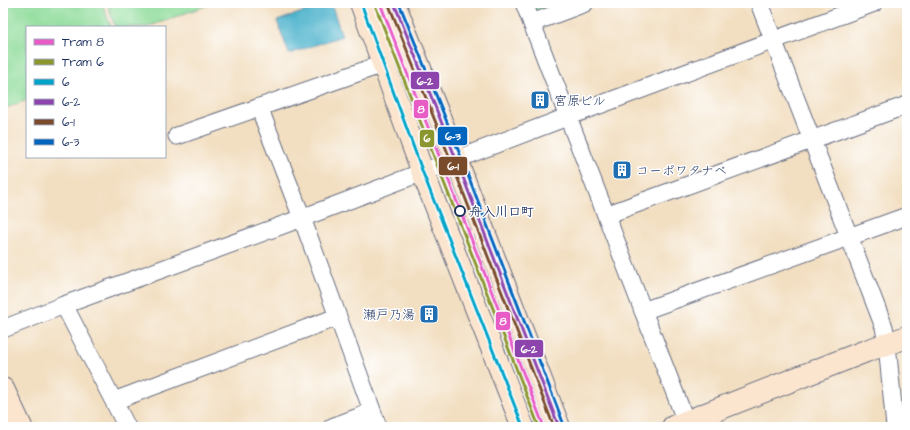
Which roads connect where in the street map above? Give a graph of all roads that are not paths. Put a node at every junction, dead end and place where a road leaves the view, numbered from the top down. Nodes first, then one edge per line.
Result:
1 (361, 3) edge
2 (394, 3) edge
3 (524, 3) edge
4 (585, 3) edge
5 (759, 3) edge
6 (874, 3) edge
7 (532, 23) junction
8 (774, 39) junction
9 (383, 64) junction
10 (907, 105) edge
11 (259, 107) junction
12 (567, 117) junction
13 (177, 136) dead end
14 (812, 140) junction
15 (456, 159) junction
16 (423, 173) junction
17 (606, 215) junction
18 (907, 216) edge
19 (302, 218) junction
20 (850, 237) junction
21 (64, 305) junction
22 (643, 311) junction
23 (336, 317) junction
24 (3, 330) edge
25 (897, 341) edge
26 (3, 389) edge
27 (114, 401) junction
28 (375, 419) edge
29 (683, 425) edge
30 (21, 427) edge
31 (127, 427) edge
32 (332, 427) edge
33 (523, 427) edge
34 (560, 427) edge
35 (895, 427) edge

1 - 9 street
2 - 15 street
3 - 7 street
4 - 7 street
5 - 8 street
6 - 8 street
7 - 12 street
8 - 12 street
8 - 14 street
9 - 11 street
9 - 16 street
10 - 14 street
11 - 13 street
11 - 19 street
12 - 15 street
12 - 17 street
14 - 17 street
14 - 20 street
15 - 16 street
15 - 34 street
16 - 19 street
16 - 33 street
17 - 22 street
18 - 20 street
19 - 21 street
19 - 23 street
20 - 22 street
20 - 25 street
21 - 24 street
21 - 27 street
22 - 29 street
23 - 27 street
23 - 28 street
25 - 29 street
25 - 35 street
26 - 30 street
27 - 31 street
28 - 32 street

